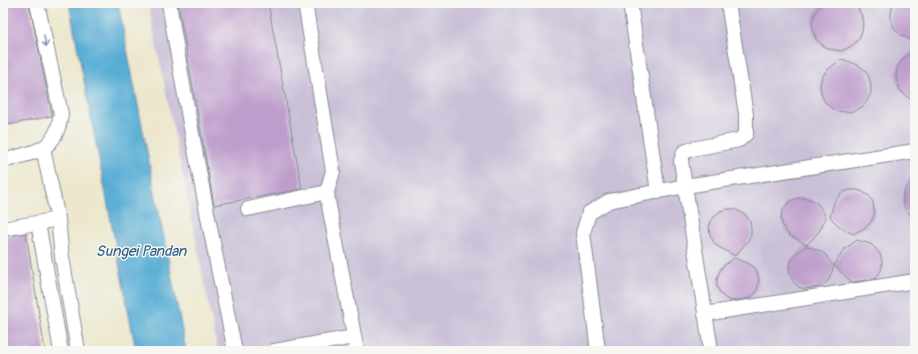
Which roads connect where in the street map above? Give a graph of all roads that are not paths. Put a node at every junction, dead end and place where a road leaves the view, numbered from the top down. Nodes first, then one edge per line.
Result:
1 (37, 3) edge
2 (169, 3) edge
3 (305, 3) edge
4 (630, 3) edge
5 (728, 3) edge
6 (43, 148) junction
7 (915, 151) edge
8 (3, 161) edge
9 (685, 186) junction
10 (327, 192) junction
11 (658, 192) junction
12 (248, 209) dead end
13 (58, 220) junction
14 (38, 223) junction
15 (3, 230) edge
16 (915, 281) edge
17 (705, 314) junction
18 (354, 337) junction
19 (61, 351) edge
20 (78, 351) edge
21 (235, 351) edge
22 (274, 351) edge
23 (356, 351) edge
24 (598, 351) edge
25 (710, 351) edge

1 -> 6 lane
2 - 21 lane
3 - 10 lane
4 - 11 lane
5 - 9 lane
6 - 8 lane
6 - 13 lane
7 - 9 lane
9 - 11 lane
9 - 17 lane
10 - 12 lane
10 - 18 lane
11 - 24 lane
13 - 14 lane
13 - 20 lane
14 - 15 lane
14 - 19 lane
16 - 17 lane
17 - 25 lane
18 - 22 lane
18 - 23 lane

